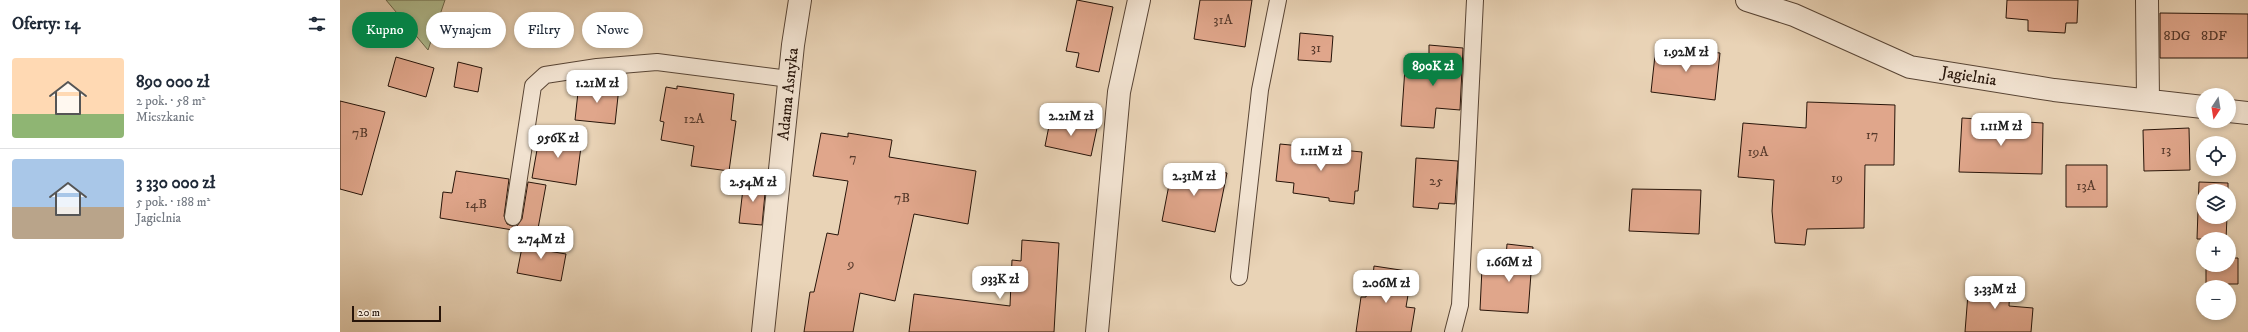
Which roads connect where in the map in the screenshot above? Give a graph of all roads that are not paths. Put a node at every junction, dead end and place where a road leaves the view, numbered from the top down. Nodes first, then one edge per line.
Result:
1 (800, 0) edge
2 (1139, 0) edge
3 (1278, 0) edge
4 (1476, 0) edge
5 (1747, 0) edge
6 (2147, 0) edge
7 (790, 78) junction
8 (2148, 100) junction
9 (2196, 107) edge
10 (2236, 112) edge
11 (2248, 113) edge
12 (513, 217) dead end
13 (1239, 277) dead end
14 (763, 332) edge
15 (1097, 332) edge
16 (1453, 332) edge

1 - 7 street, Adama Asnyka
2 - 15 street
3 - 13 lane
4 - 16 lane
5 - 8 street, Jagielnia
6 - 8 street
7 - 12 lane
7 - 14 street, Adama Asnyka
8 - 9 street, Jagielnia
10 - 11 street

